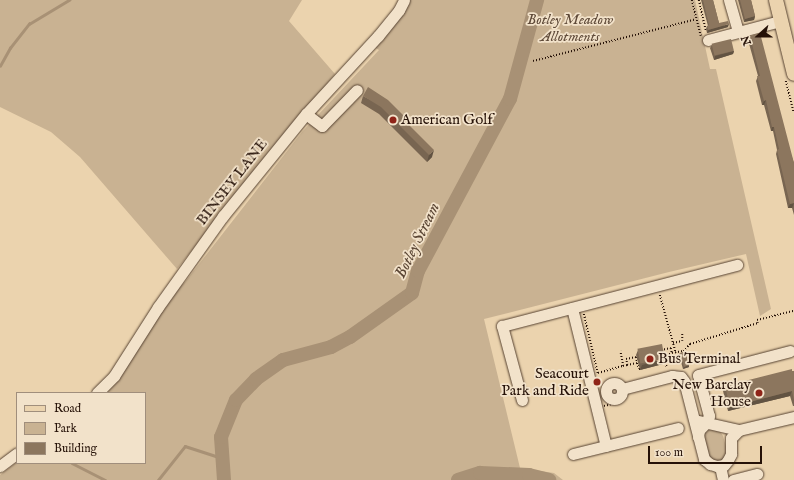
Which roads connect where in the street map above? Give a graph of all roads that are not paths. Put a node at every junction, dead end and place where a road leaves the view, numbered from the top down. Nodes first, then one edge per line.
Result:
1 (404, 0) edge
2 (730, 0) edge
3 (776, 0) edge
4 (780, 21) junction
5 (738, 32) junction
6 (708, 40) road end
7 (790, 42) edge
8 (794, 74) edge
9 (357, 90) dead end
10 (306, 114) junction
11 (737, 265) dead end
12 (577, 307) junction
13 (790, 351) dead end
14 (98, 392) edge
15 (522, 400) dead end
16 (613, 400) road end
17 (693, 414) junction
18 (794, 417) edge
19 (706, 423) junction
20 (678, 428) dead end
21 (738, 430) junction
22 (698, 437) junction
23 (606, 446) junction
24 (16, 454) edge
25 (573, 454) dead end
26 (0, 466) edge
27 (720, 466) junction
28 (757, 474) dead end
29 (723, 480) edge
30 (733, 480) edge

1 - 10 street, BINSEY LANE
2 - 5 street
3 - 4 main road
4 - 5 street
4 - 7 main road
5 - 6 street
7 - 8 main road
9 - 10 street
10 - 14 street, BINSEY LANE
11 - 12 street
12 - 15 street
12 - 23 street
13 - 19 street
16 - 17 street
17 - 19 street
17 - 22 street
18 - 21 street
19 - 21 street
19 - 22 street
20 - 23 street
21 - 27 street
22 - 27 street
23 - 25 street
24 - 26 street
27 - 29 street
28 - 30 street

